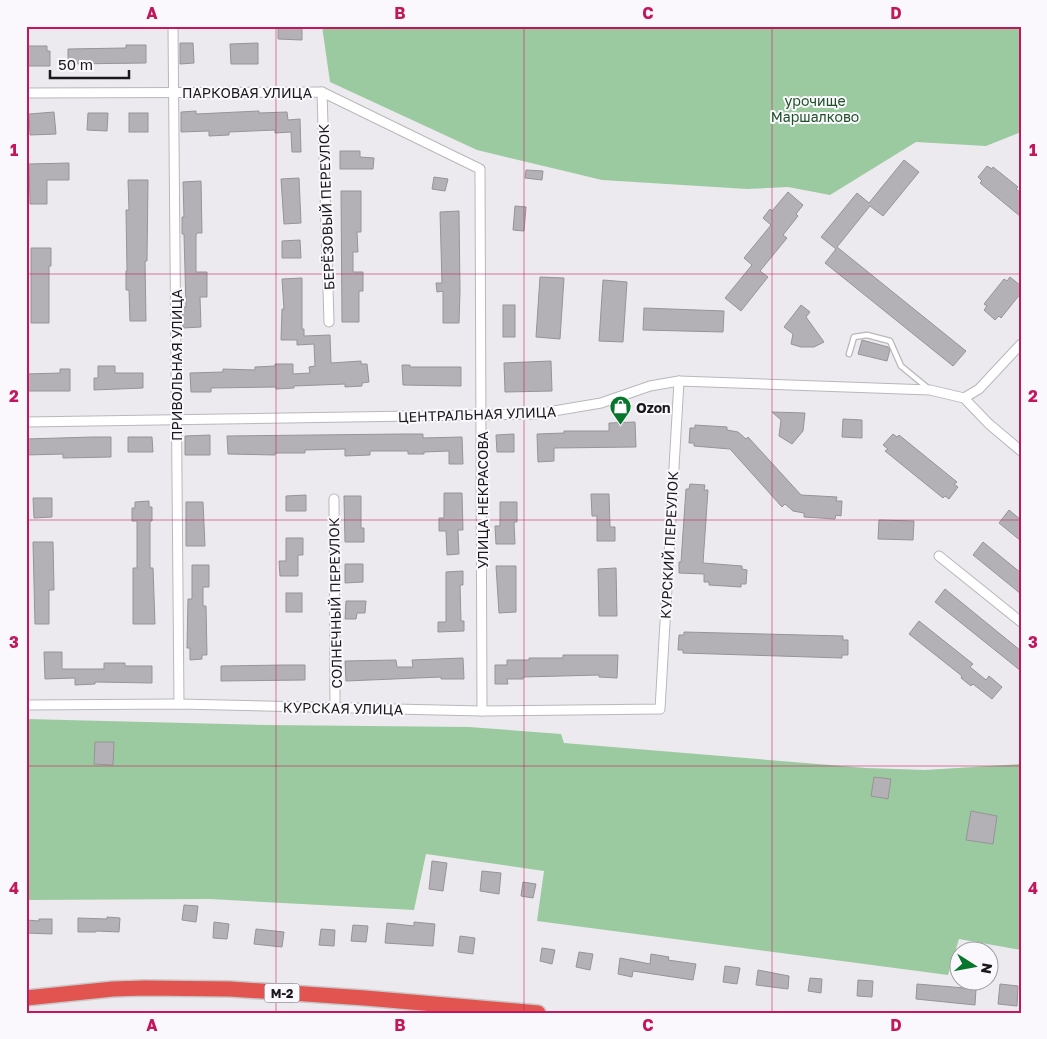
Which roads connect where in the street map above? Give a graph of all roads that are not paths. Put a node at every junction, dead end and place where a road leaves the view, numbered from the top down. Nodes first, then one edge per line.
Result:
1 (174, 26) edge
2 (174, 92) junction
3 (322, 92) junction
4 (26, 93) edge
5 (480, 169) joint
6 (329, 322) dead end
7 (1021, 344) edge
8 (850, 354) dead end
9 (679, 381) junction
10 (930, 390) junction
11 (964, 398) junction
12 (481, 416) junction
13 (176, 421) junction
14 (26, 422) edge
15 (1021, 451) edge
16 (334, 499) dead end
17 (939, 556) dead end
18 (1021, 622) edge
19 (179, 704) junction
20 (26, 705) edge
21 (336, 708) junction
22 (660, 709) joint
23 (482, 711) junction
24 (26, 998) edge
25 (26, 1008) edge
26 (420, 1013) edge
27 (538, 1013) edge

1 - 2 street, ПРИВОЛЬНАЯ УЛИЦА
2 - 3 street, ПАРКОВАЯ УЛИЦА
2 - 4 street, ПАРКОВАЯ УЛИЦА
2 - 13 street, ПРИВОЛЬНАЯ УЛИЦА
3 - 5 street, ПАРКОВАЯ УЛИЦА
3 - 6 street, БЕРЁЗОВЫЙ ПЕРЕУЛОК
5 - 12 street, УЛИЦА НЕКРАСОВА
7 - 11 street
8 - 10 lane
9 - 10 street, ЦЕНТРАЛЬНАЯ УЛИЦА
9 - 12 street, ЦЕНТРАЛЬНАЯ УЛИЦА
9 - 22 street, КУРСКИЙ ПЕРЕУЛОК
10 - 11 street, ЦЕНТРАЛЬНАЯ УЛИЦА
11 - 15 street
12 - 13 street, ЦЕНТРАЛЬНАЯ УЛИЦА
12 - 23 street, УЛИЦА НЕКРАСОВА
13 - 14 street, ЦЕНТРАЛЬНАЯ УЛИЦА
13 - 19 street, ПРИВОЛЬНАЯ УЛИЦА
16 - 21 street, СОЛНЕЧНЫЙ ПЕРЕУЛОК
17 - 18 street
19 - 20 street, КУРСКАЯ УЛИЦА
19 - 21 street, КУРСКАЯ УЛИЦА
21 - 23 street, КУРСКАЯ УЛИЦА
22 - 23 street, КУРСКАЯ УЛИЦА
24 - 27 highway, М-2
25 - 26 highway, М-2

